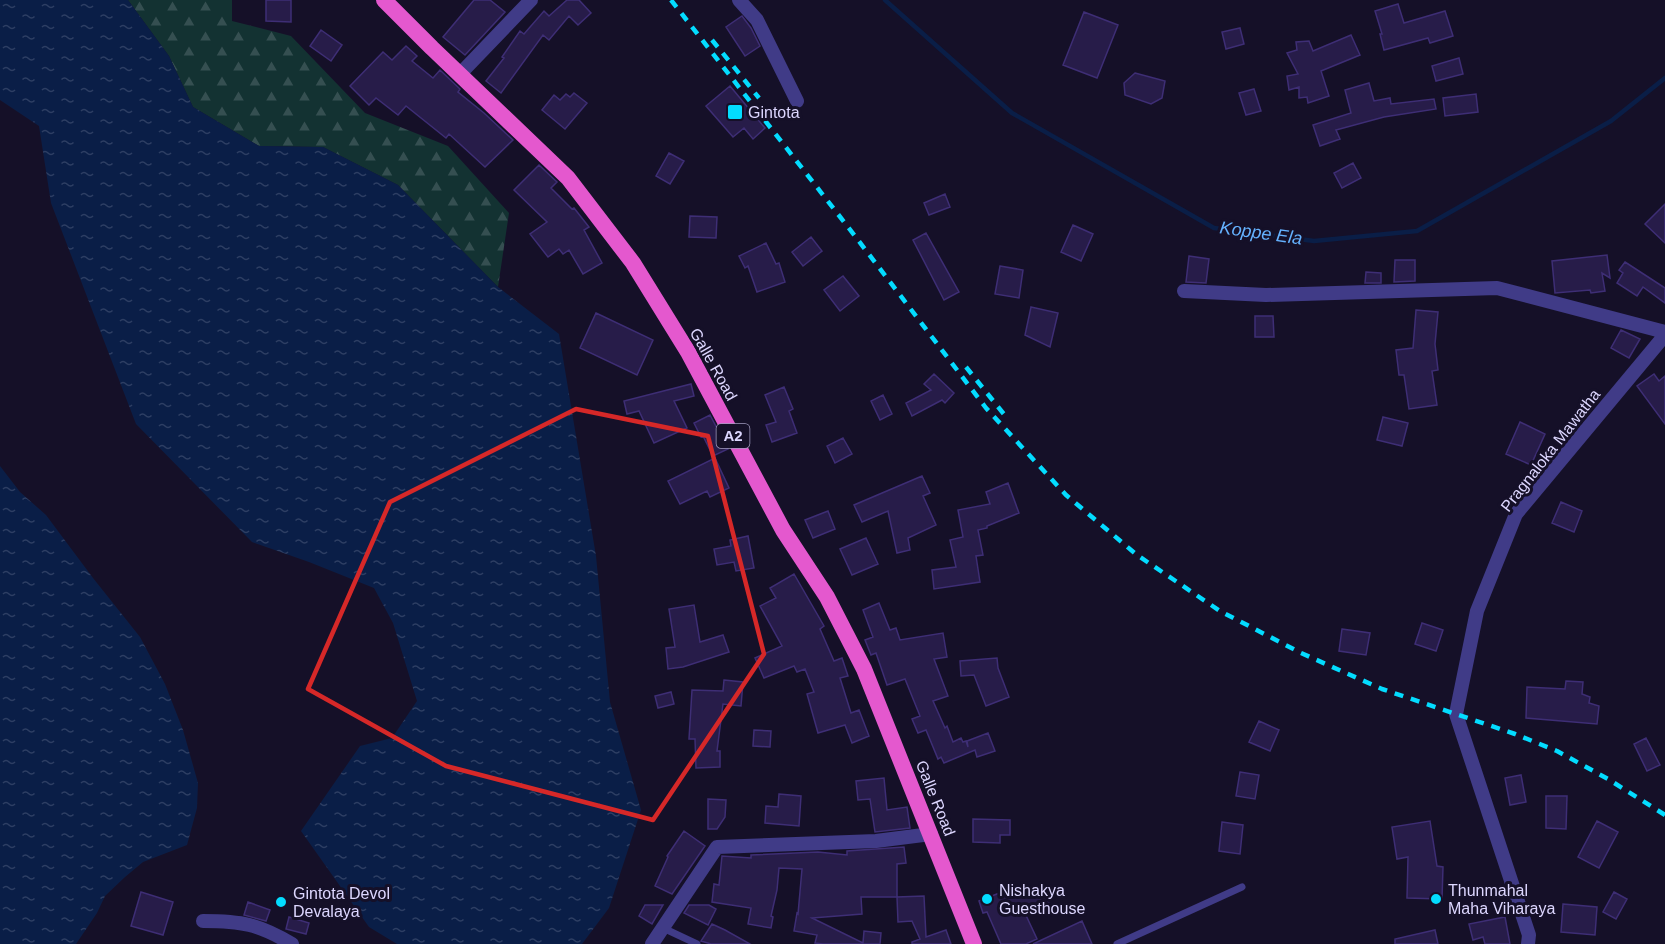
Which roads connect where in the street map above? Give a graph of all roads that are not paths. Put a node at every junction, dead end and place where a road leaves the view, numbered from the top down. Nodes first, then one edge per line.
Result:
1 (384, 0) edge
2 (531, 0) edge
3 (739, 0) edge
4 (460, 74) junction
5 (797, 101) dead end
6 (1184, 291) dead end
7 (1665, 333) edge
8 (931, 834) junction
9 (1242, 887) dead end
10 (203, 921) dead end
11 (663, 928) junction
12 (292, 944) edge
13 (651, 944) edge
14 (698, 944) edge
15 (974, 944) edge
16 (1117, 944) edge
17 (1528, 944) edge

1 - 4 highway, Galle Road / A2
2 - 4 street
3 - 5 street
4 - 8 highway, Galle Road / A2
6 - 7 street
7 - 17 street, Pragnaloka Mawatha
8 - 11 street
8 - 15 highway, Galle Road / A2
9 - 16 lane
10 - 12 street
11 - 13 street
11 - 14 lane

